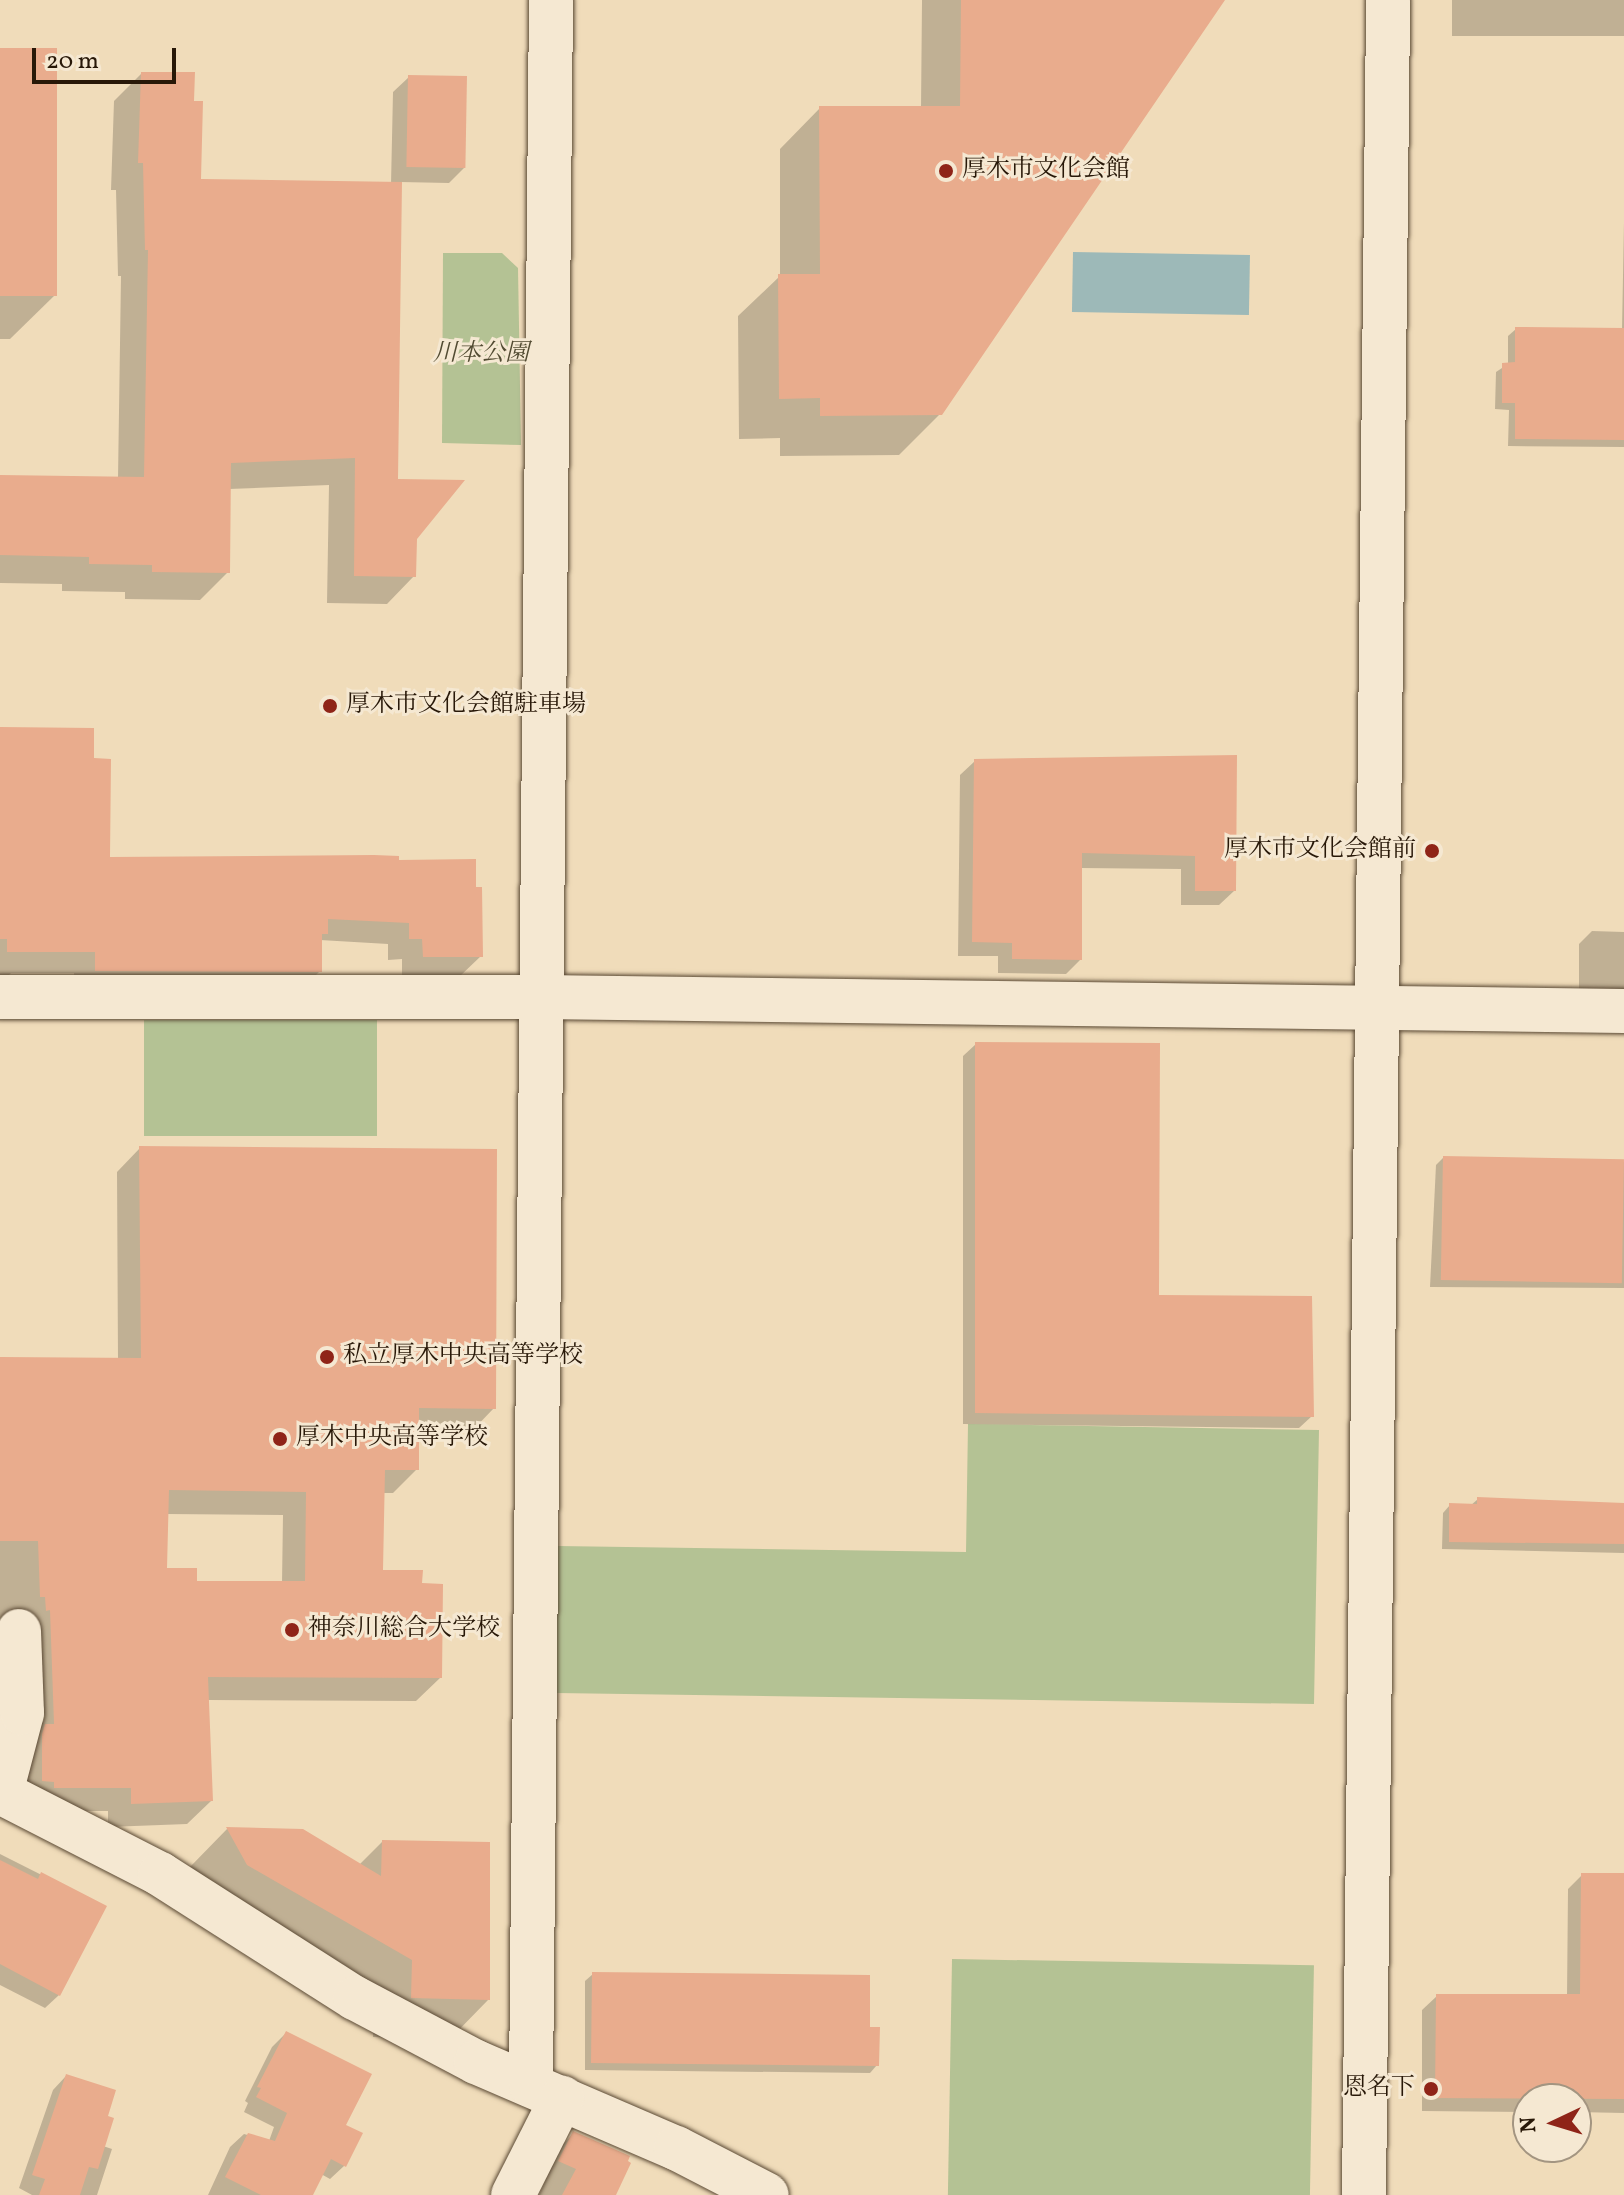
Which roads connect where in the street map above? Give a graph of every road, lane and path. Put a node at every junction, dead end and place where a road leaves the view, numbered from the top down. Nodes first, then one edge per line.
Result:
1 (551, 0) edge
2 (1388, 0) edge
3 (0, 997) edge
4 (541, 997) junction
5 (1377, 1009) junction
6 (1624, 1011) edge
7 (19, 1631) dead end
8 (1, 1792) edge
9 (546, 2092) junction
10 (513, 2195) edge
11 (767, 2195) edge
12 (1364, 2195) edge

1 - 4 street
2 - 5 street
3 - 4 street
4 - 5 street
4 - 9 street
5 - 6 street
5 - 12 street
7 - 8 street
8 - 9 street
9 - 10 street
9 - 11 street

